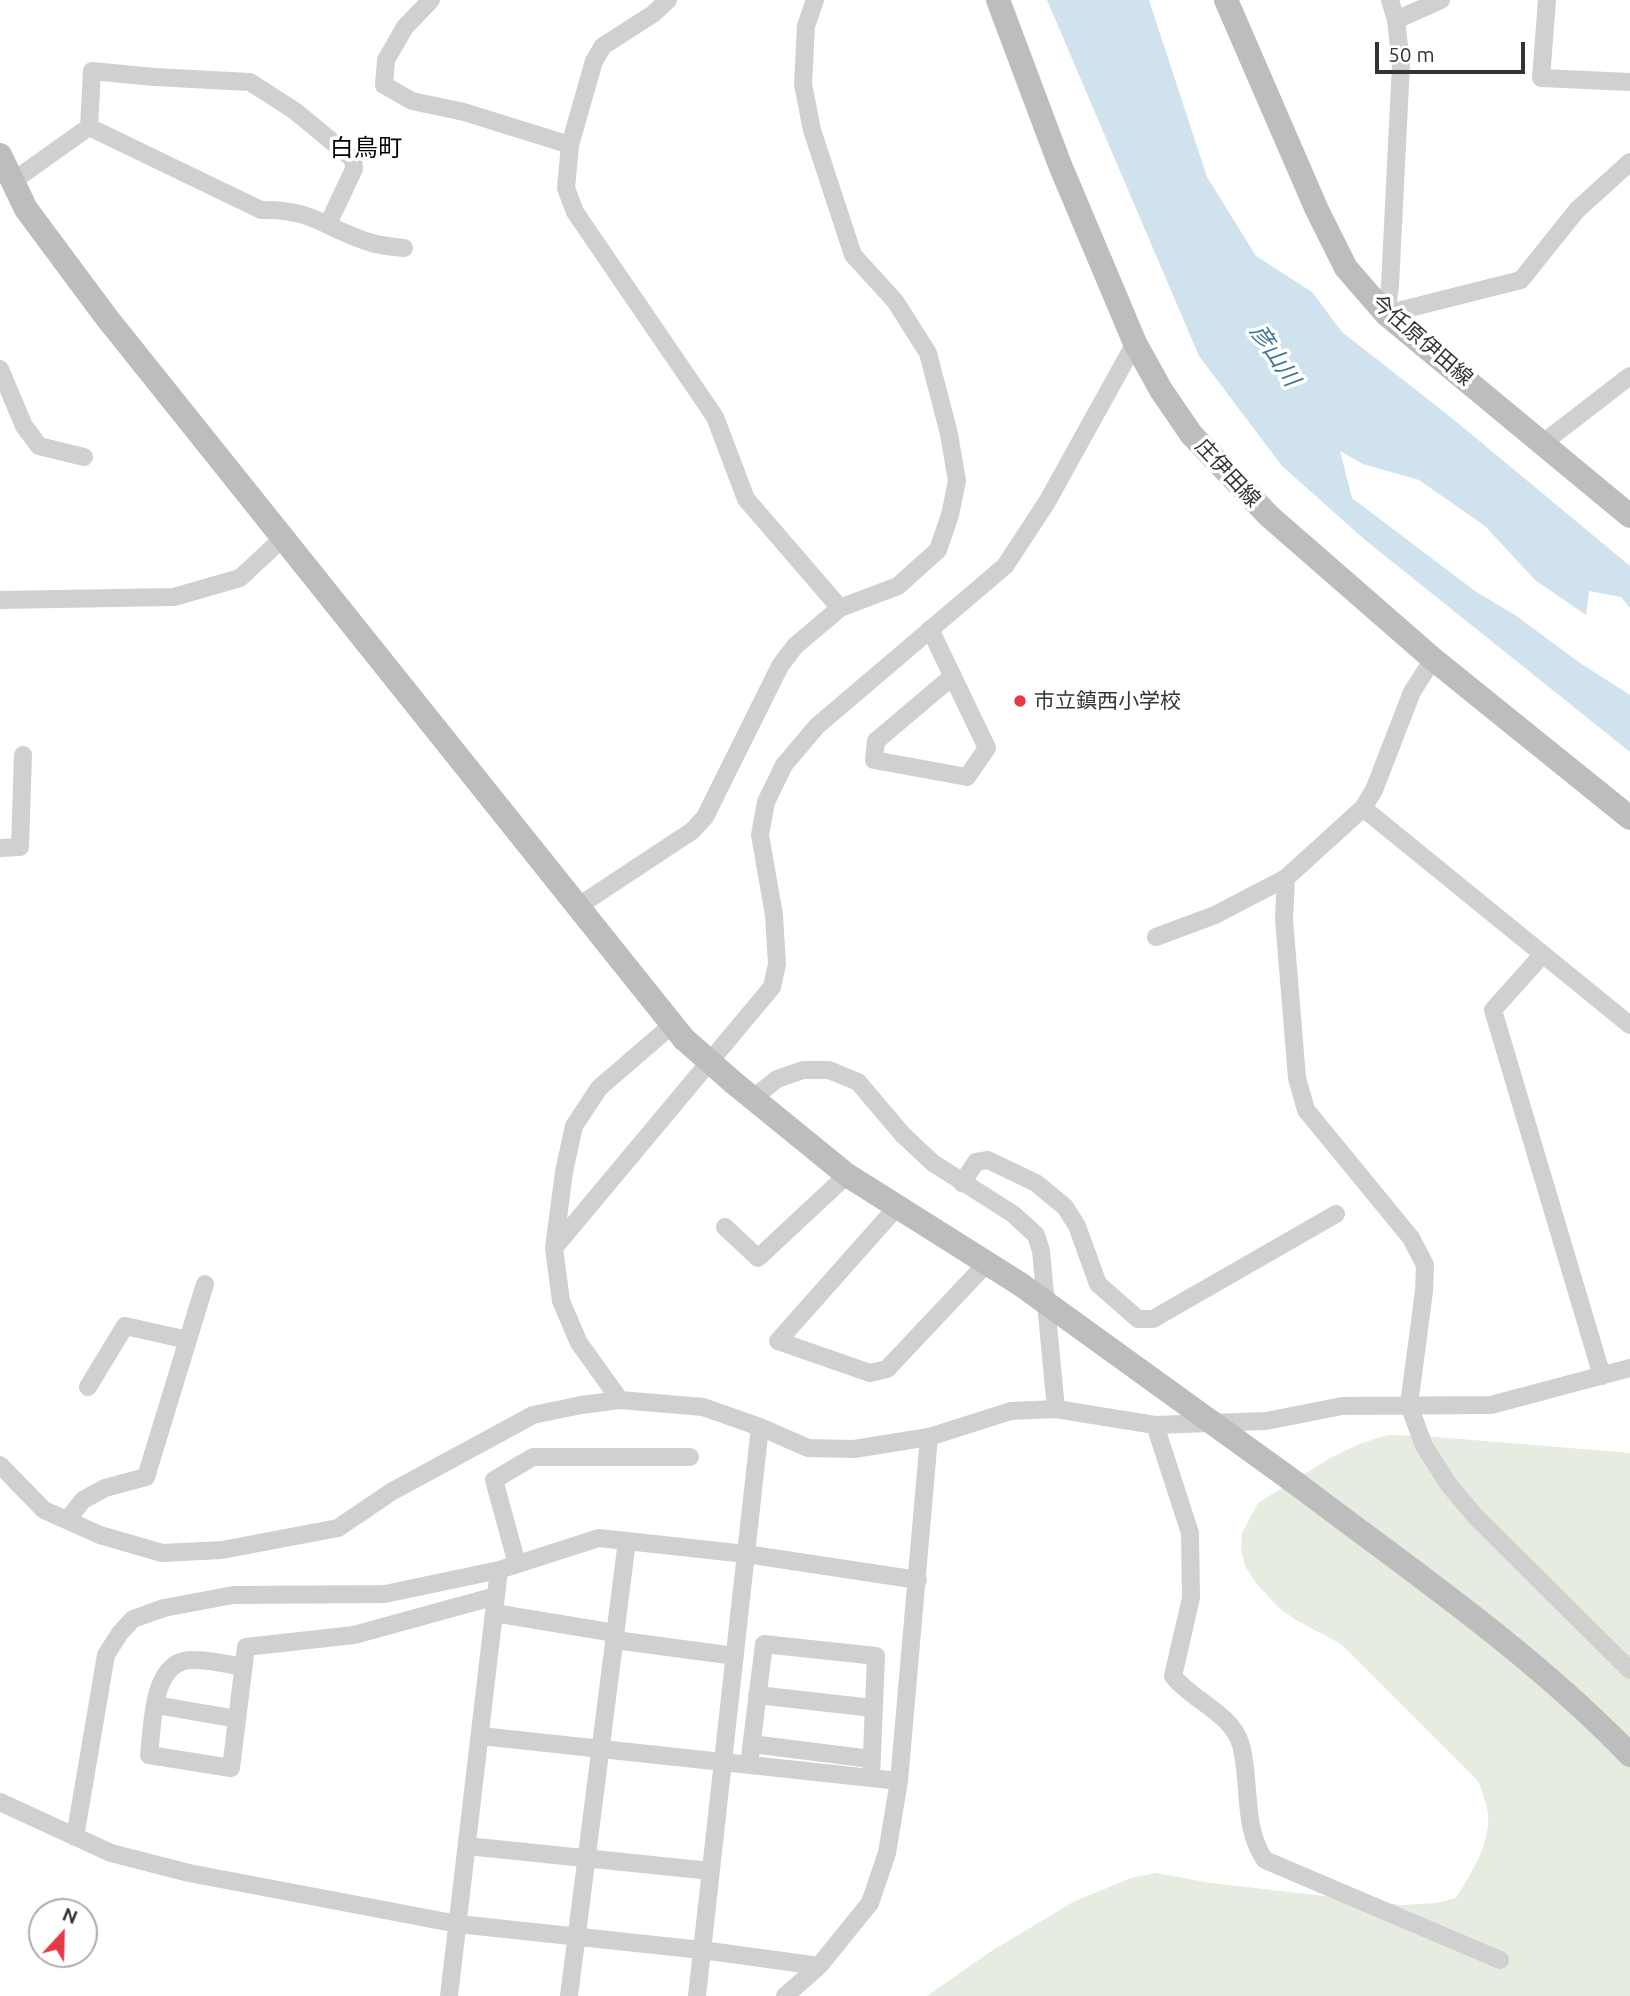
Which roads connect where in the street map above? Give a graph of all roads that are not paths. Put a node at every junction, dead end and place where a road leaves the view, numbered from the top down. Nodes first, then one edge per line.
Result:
1 (430, 0) edge
2 (668, 0) edge
3 (815, 0) edge
4 (998, 0) edge
5 (1226, 0) edge
6 (1390, 0) edge
7 (1441, 0) edge
8 (1547, 0) edge
9 (1396, 20) junction
10 (1630, 82) edge
11 (89, 127) junction
12 (570, 145) junction
13 (0, 155) edge
14 (1630, 162) edge
15 (13, 181) junction
16 (328, 223) junction
17 (404, 248) dead end
18 (1386, 314) junction
19 (1135, 343) junction
20 (0, 369) edge
21 (1630, 376) edge
22 (1543, 443) junction
23 (84, 457) dead end
24 (1630, 516) edge
25 (283, 538) junction
26 (0, 600) edge
27 (840, 608) junction
28 (930, 629) junction
29 (1433, 659) junction
30 (953, 676) junction
31 (23, 755) dead end
32 (1363, 808) junction
33 (1630, 817) edge
34 (0, 848) edge
35 (1286, 878) junction
36 (577, 907) junction
37 (1156, 937) dead end
38 (1543, 954) junction
39 (1630, 1025) edge
40 (678, 1032) junction
41 (743, 1091) junction
42 (847, 1175) junction
43 (962, 1183) junction
44 (897, 1207) junction
45 (1336, 1214) dead end
46 (725, 1227) dead end
47 (554, 1248) junction
48 (987, 1263) junction
49 (205, 1284) dead end
50 (188, 1340) junction
51 (1630, 1368) edge
52 (1602, 1376) junction
53 (88, 1387) dead end
54 (621, 1400) junction
55 (1409, 1405) junction
56 (1056, 1409) junction
57 (1155, 1425) junction
58 (760, 1427) junction
59 (929, 1437) junction
60 (690, 1457) dead end
61 (0, 1465) edge
62 (67, 1520) junction
63 (627, 1541) junction
64 (746, 1555) junction
65 (517, 1564) junction
66 (499, 1570) junction
67 (918, 1580) junction
68 (495, 1605) junction
69 (615, 1637) junction
70 (735, 1656) junction
71 (243, 1667) junction
72 (1630, 1670) edge
73 (757, 1695) junction
74 (156, 1705) junction
75 (873, 1708) junction
76 (237, 1719) junction
77 (481, 1736) junction
78 (752, 1744) junction
79 (600, 1749) junction
80 (1630, 1755) edge
81 (872, 1759) junction
82 (724, 1763) junction
83 (749, 1765) junction
84 (871, 1778) junction
85 (899, 1781) junction
86 (0, 1802) edge
87 (75, 1838) junction
88 (467, 1846) junction
89 (586, 1858) junction
90 (711, 1871) junction
91 (458, 1924) junction
92 (576, 1937) junction
93 (702, 1950) junction
94 (1500, 1960) dead end
95 (819, 1965) junction
96 (449, 1996) edge
97 (569, 1996) edge
98 (697, 1996) edge
99 (785, 1996) edge

1 - 12 street
2 - 12 street
3 - 27 street
4 - 19 street, 庄伊田線
5 - 18 street, 今任原伊田線
6 - 9 street
7 - 9 street
8 - 10 street
9 - 18 street
11 - 15 street
11 - 16 street
11 - 16 street
12 - 27 street
13 - 15 street
14 - 18 street
15 - 25 street
16 - 17 street
18 - 22 street, 今任原伊田線
19 - 28 street
19 - 29 street, 庄伊田線
20 - 23 street
21 - 22 street
22 - 24 street, 今任原伊田線
25 - 26 street
25 - 36 street
27 - 36 street
28 - 30 street
28 - 47 street
29 - 32 street
29 - 33 street, 庄伊田線
30 - 30 street
31 - 34 street
32 - 35 street
32 - 38 street
35 - 37 street
35 - 55 street
36 - 40 street
38 - 39 street
38 - 52 street
40 - 41 street, bridge
40 - 47 street
41 - 42 street
41 - 43 street
42 - 44 street
42 - 46 street
43 - 45 street
43 - 56 street
44 - 48 street
44 - 48 street
47 - 54 street
48 - 80 street, bridge
49 - 50 street
50 - 53 street
50 - 62 street
51 - 52 street
52 - 55 street
54 - 58 street
54 - 62 street
55 - 57 street
55 - 72 street
56 - 57 street
56 - 59 street
57 - 94 street
58 - 59 street
58 - 64 street
59 - 67 street
60 - 65 street
61 - 62 street
63 - 64 street
63 - 65 street
63 - 69 street
64 - 67 street
64 - 70 street
65 - 66 street
66 - 68 street
66 - 87 street
67 - 85 street
68 - 69 street
68 - 71 street
68 - 77 street
69 - 70 street
69 - 79 street
70 - 82 street
71 - 74 street
71 - 76 street
73 - 75 street
73 - 75 street
73 - 78 street
74 - 76 street
74 - 76 street
75 - 81 street
77 - 79 street
77 - 88 street
78 - 81 street
78 - 83 street
79 - 82 street
79 - 89 street
81 - 84 street
82 - 83 street
82 - 90 street
83 - 84 street
84 - 85 street
85 - 95 street
86 - 87 street
87 - 91 street
88 - 89 street
88 - 91 street
89 - 90 street
89 - 92 street
90 - 93 street
91 - 92 street
91 - 96 street
92 - 93 street
92 - 97 street
93 - 95 street
93 - 98 street
95 - 99 street

